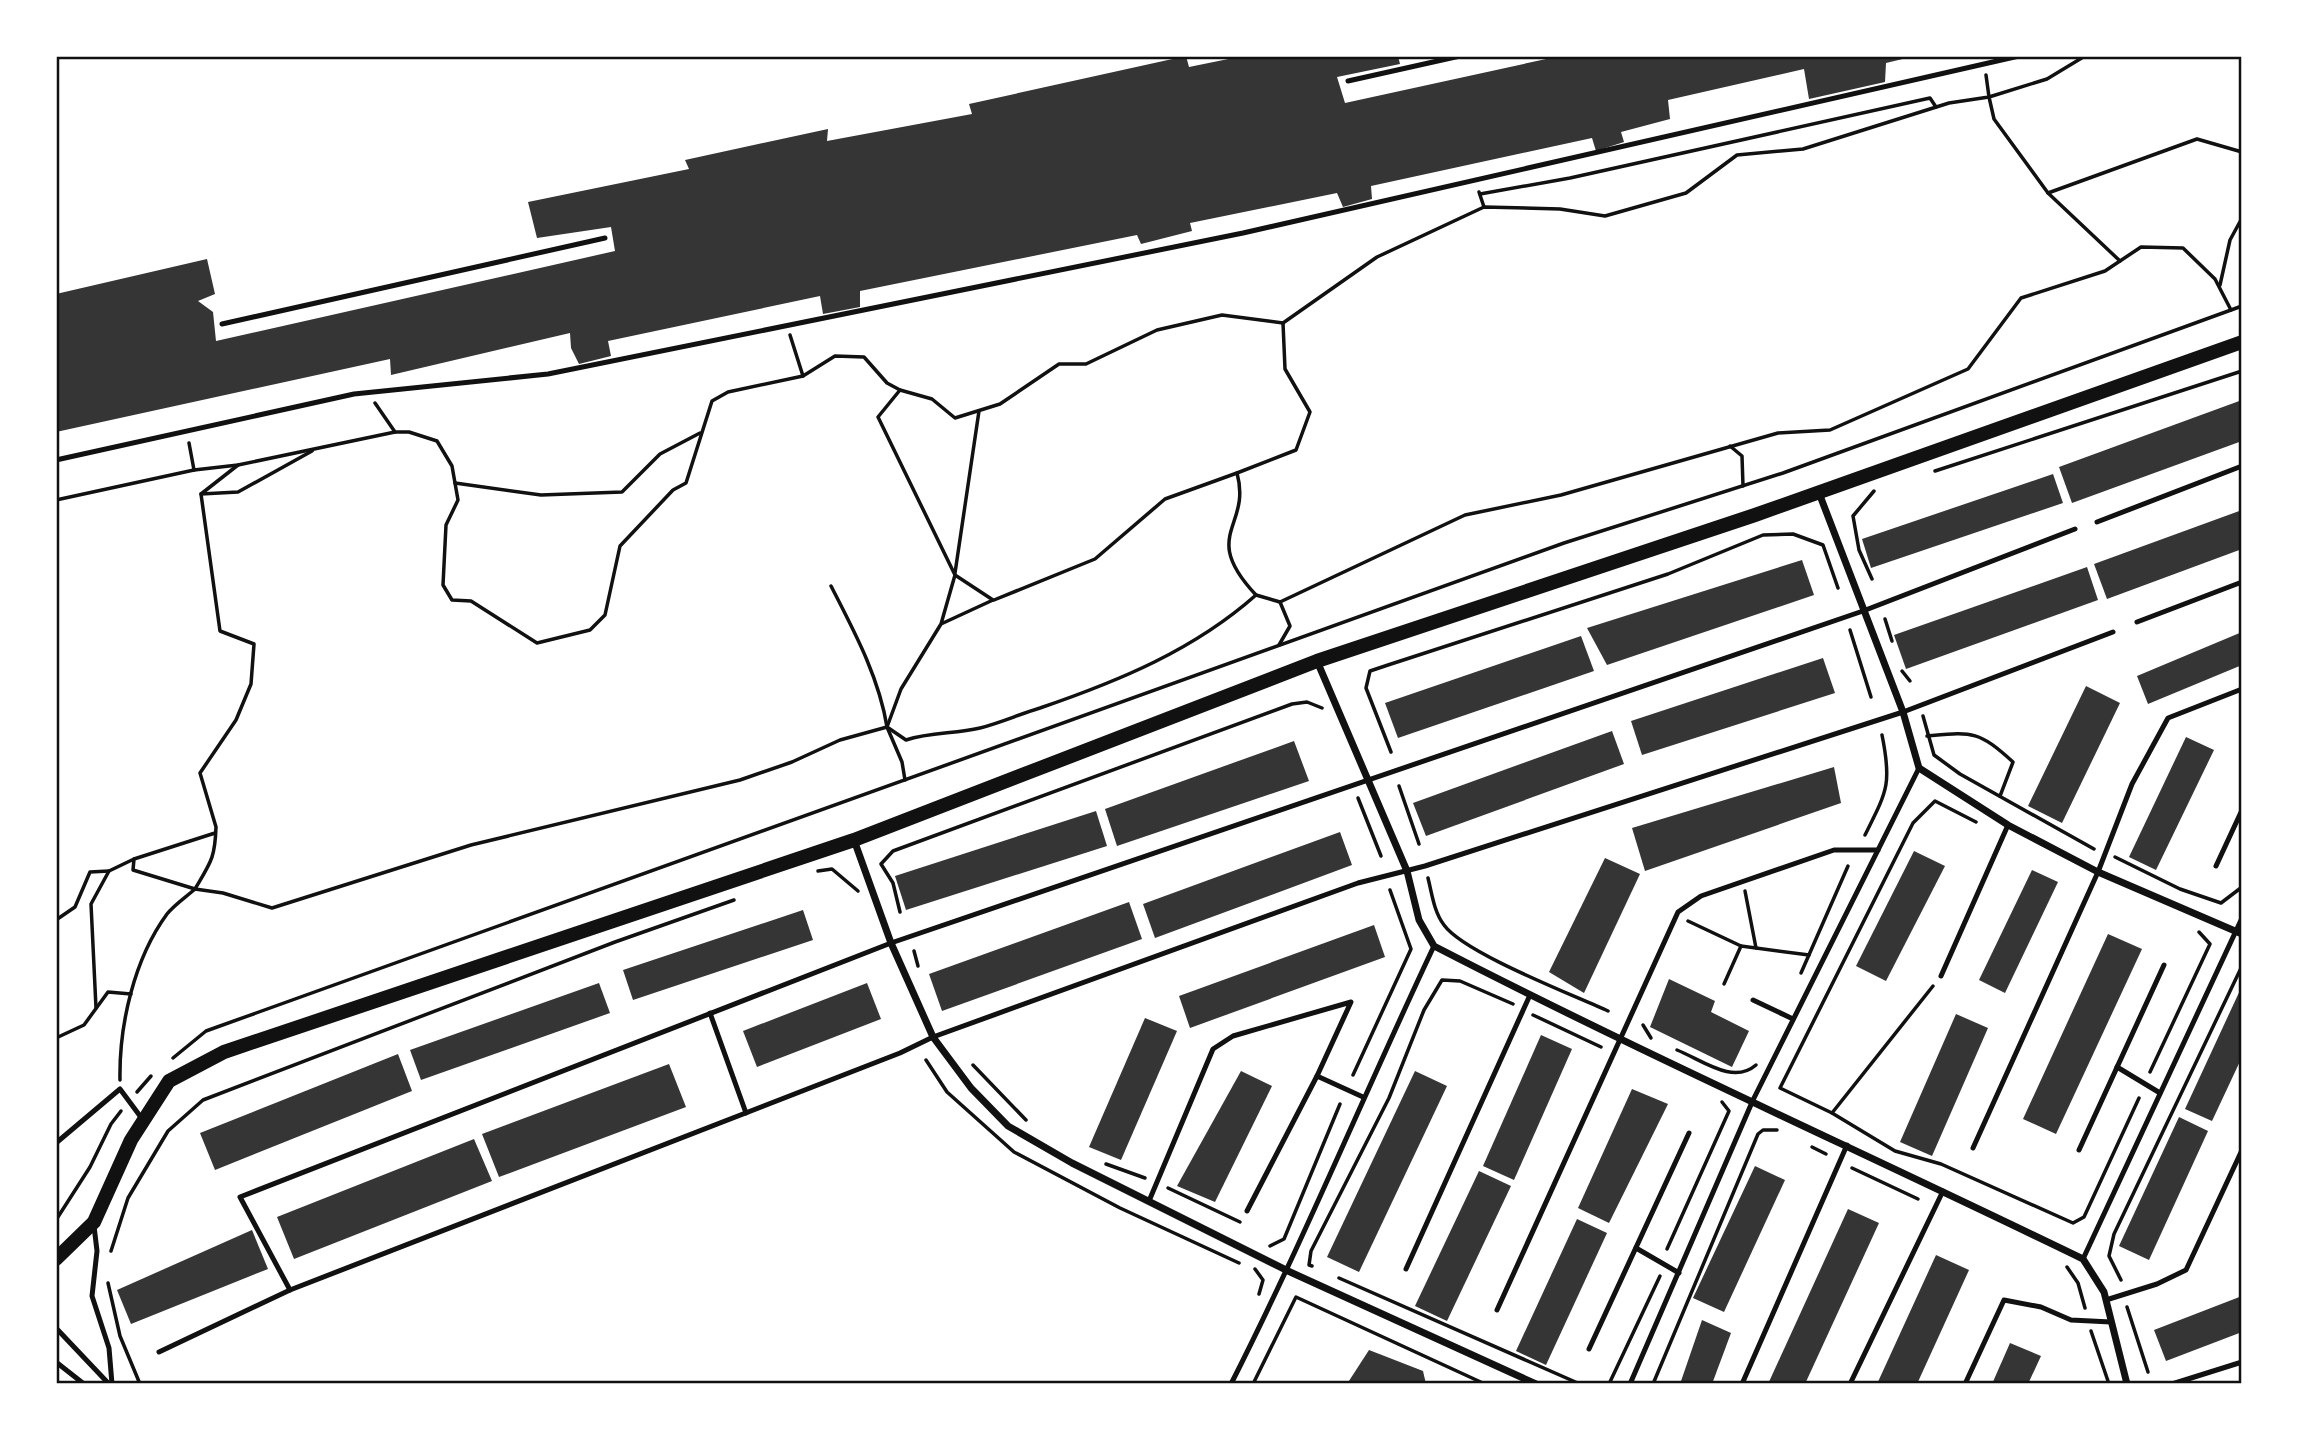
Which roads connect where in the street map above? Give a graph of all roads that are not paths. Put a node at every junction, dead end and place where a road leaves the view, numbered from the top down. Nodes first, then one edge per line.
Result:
1 (1460, 56) edge
2 (2019, 56) edge
3 (1348, 81) dead end
4 (606, 238) dead end
5 (222, 324) dead end
6 (2242, 342) edge
7 (56, 460) edge
8 (2242, 466) edge
9 (1819, 492) junction
10 (2097, 522) dead end
11 (2076, 529) dead end
12 (2242, 582) edge
13 (1863, 611) junction
14 (2137, 622) dead end
15 (2113, 632) dead end
16 (1317, 661) junction
17 (2242, 689) edge
18 (1903, 712) junction
19 (1919, 768) junction
20 (1370, 781) junction
21 (2242, 810) edge
22 (2008, 825) junction
23 (854, 840) junction
24 (1878, 850) junction
25 (2216, 866) dead end
26 (1407, 872) junction
27 (2098, 872) junction
28 (2242, 918) edge
29 (2239, 932) edge
30 (891, 943) junction
31 (1434, 946) junction
32 (2164, 965) dead end
33 (1941, 976) road end
34 (1530, 995) junction
35 (1753, 1000) dead end
36 (710, 1013) junction
37 (1793, 1019) junction
38 (933, 1037) junction
39 (1621, 1041) junction
40 (2117, 1067) junction
41 (1317, 1076) junction
42 (2160, 1093) junction
43 (1363, 1097) junction
44 (1753, 1100) junction
45 (746, 1113) junction
46 (143, 1121) junction
47 (1689, 1133) dead end
48 (56, 1143) edge
49 (1847, 1145) junction
50 (1973, 1148) dead end
51 (2079, 1150) dead end
52 (2242, 1150) edge
53 (1943, 1191) junction
54 (1149, 1201) junction
55 (1247, 1212) road end
56 (94, 1222) junction
57 (1636, 1248) junction
58 (56, 1259) edge
59 (2083, 1259) junction
60 (1406, 1269) dead end
61 (1288, 1271) junction
62 (1679, 1273) junction
63 (290, 1290) junction
64 (2106, 1300) junction
65 (1497, 1311) dead end
66 (2111, 1322) junction
67 (56, 1328) edge
68 (1589, 1349) dead end
69 (159, 1352) dead end
70 (56, 1362) edge
71 (2242, 1362) edge
72 (83, 1384) edge
73 (111, 1384) edge
74 (1231, 1384) edge
75 (1536, 1384) edge
76 (1630, 1384) edge
77 (1742, 1384) edge
78 (1850, 1384) edge
79 (1965, 1384) edge
80 (2127, 1384) edge
81 (2172, 1384) edge

1 - 3 lane
2 - 7 lane
4 - 5 lane
6 - 9 main road
8 - 10 lane
9 - 13 street
9 - 16 main road
11 - 13 lane
12 - 14 lane
13 - 18 street
13 - 20 lane
15 - 18 lane
16 - 20 street
16 - 23 main road
17 - 27 lane
18 - 19 street
18 - 26 lane
19 - 22 street
19 - 24 lane
20 - 26 street
20 - 30 lane
21 - 25 lane
22 - 27 street
22 - 33 lane
23 - 30 street
23 - 46 main road
24 - 37 lane
24 - 39 lane
26 - 31 street
26 - 38 lane
27 - 29 street
27 - 50 lane
28 - 29 lane
29 - 42 lane
30 - 36 lane
30 - 38 street
31 - 34 street
31 - 43 lane
32 - 40 lane
34 - 39 street
34 - 60 lane
35 - 37 lane
36 - 45 lane
36 - 63 lane
37 - 44 lane
38 - 45 lane
38 - 54 street
39 - 44 street
39 - 65 lane
40 - 42 lane
40 - 51 lane
41 - 43 lane
41 - 54 lane
41 - 55 lane
42 - 59 lane
43 - 61 lane
44 - 49 street
44 - 62 lane
45 - 63 lane
46 - 48 lane
46 - 56 main road
47 - 57 lane
49 - 53 street
49 - 77 lane
52 - 64 lane
53 - 59 street
53 - 78 lane
54 - 61 street
56 - 58 main road
56 - 73 lane
57 - 62 lane
57 - 68 lane
59 - 64 street
61 - 74 lane
61 - 75 street
62 - 76 lane
63 - 69 lane
64 - 66 street
66 - 79 lane
66 - 80 street
67 - 73 lane
70 - 72 lane
71 - 81 lane

